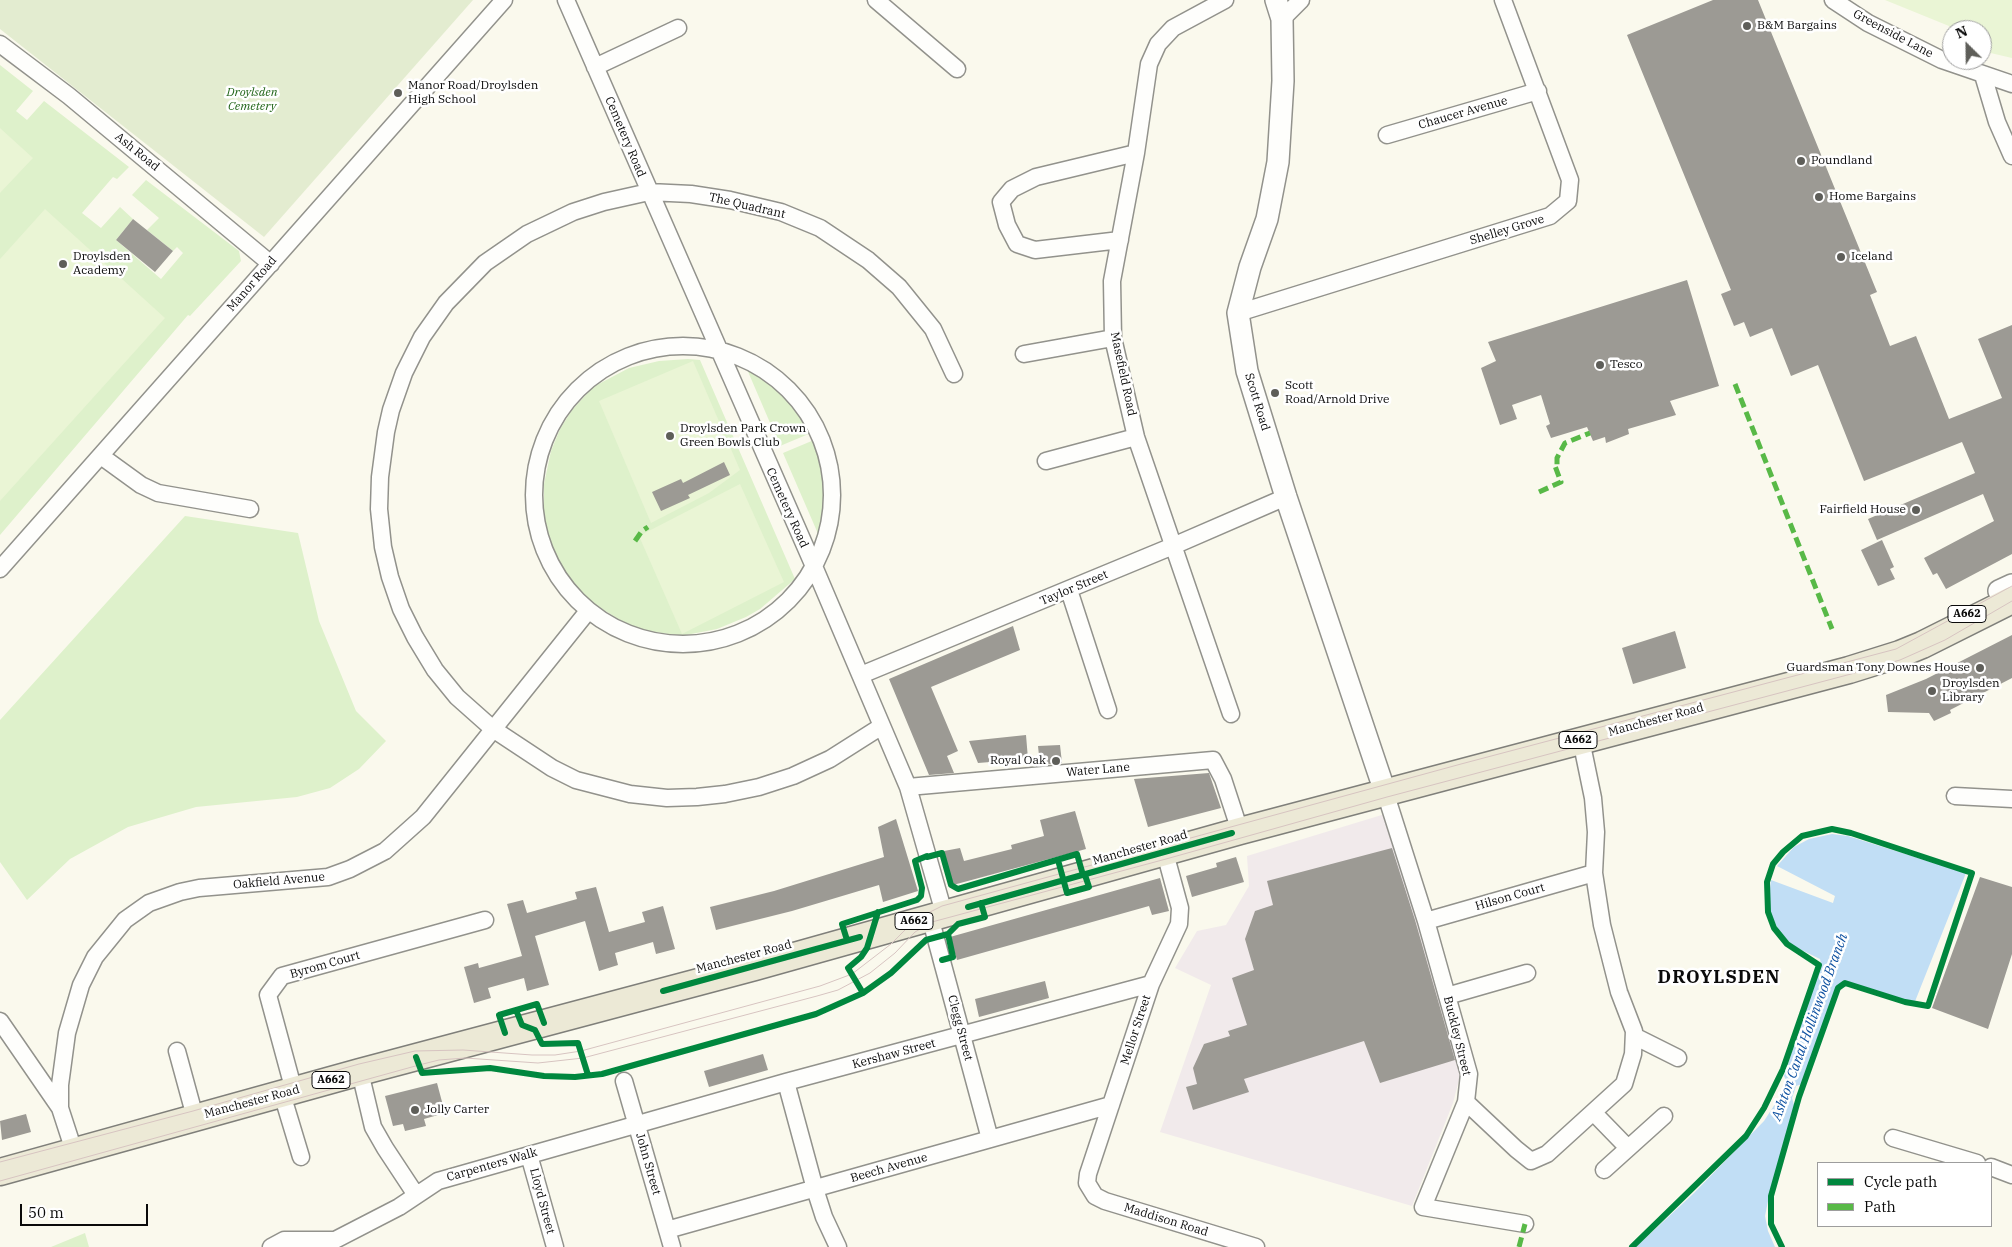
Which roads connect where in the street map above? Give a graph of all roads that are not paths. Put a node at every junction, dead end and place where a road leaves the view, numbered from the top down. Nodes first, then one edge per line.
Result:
1 (504, 0) edge
2 (566, 0) edge
3 (876, 0) edge
4 (1224, 0) edge
5 (1301, 0) edge
6 (1503, 0) edge
7 (1833, 0) edge
8 (1279, 9) edge
9 (678, 28) dead end
10 (0, 44) edge
11 (594, 67) junction
12 (957, 69) dead end
13 (1983, 75) junction
14 (2012, 84) edge
15 (1538, 91) junction
16 (1387, 135) dead end
17 (1136, 152) junction
18 (2012, 156) edge
19 (649, 192) junction
20 (1120, 240) junction
21 (271, 264) junction
22 (1238, 313) junction
23 (1114, 338) junction
24 (718, 350) junction
25 (1024, 354) dead end
26 (954, 374) dead end
27 (1136, 436) junction
28 (101, 456) junction
29 (1046, 461) dead end
30 (1286, 497) junction
31 (250, 509) dead end
32 (1173, 546) junction
33 (0, 568) edge
34 (816, 571) junction
35 (2009, 589) edge
36 (1069, 590) junction
37 (588, 611) junction
38 (861, 675) junction
39 (1108, 710) dead end
40 (1231, 714) dead end
41 (882, 726) junction
42 (493, 729) junction
43 (1581, 740) junction
44 (908, 787) junction
45 (1386, 792) junction
46 (1955, 796) dead end
47 (2012, 799) edge
48 (1240, 831) junction
49 (1165, 853) junction
50 (1594, 873) junction
51 (937, 915) junction
52 (485, 920) dead end
53 (1426, 921) junction
54 (1527, 972) dead end
55 (1151, 984) junction
56 (1447, 996) junction
57 (0, 1021) edge
58 (962, 1035) junction
59 (1634, 1036) junction
60 (177, 1051) dead end
61 (1678, 1058) dead end
62 (360, 1072) junction
63 (624, 1081) dead end
64 (786, 1082) junction
65 (288, 1092) junction
66 (1466, 1102) junction
67 (1112, 1106) junction
68 (60, 1108) junction
69 (1594, 1113) junction
70 (1664, 1116) dead end
71 (195, 1117) junction
72 (637, 1124) junction
73 (1893, 1138) dead end
74 (990, 1139) junction
75 (1628, 1148) junction
76 (74, 1151) junction
77 (530, 1155) junction
78 (301, 1157) dead end
79 (1975, 1162) edge
80 (1992, 1168) edge
81 (1604, 1170) dead end
82 (0, 1172) edge
83 (2012, 1175) edge
84 (815, 1189) junction
85 (416, 1195) junction
86 (1105, 1201) joint
87 (1525, 1224) dead end
88 (667, 1230) junction
89 (271, 1247) edge
90 (555, 1247) edge
91 (672, 1247) edge
92 (838, 1247) edge
93 (1256, 1247) edge

1 - 21 street, Manor Road
2 - 11 street, Cemetery Road
3 - 12 street
4 - 17 street, Masefield Road
5 - 8 street
6 - 15 street, Shelley Grove
7 - 13 street, Greenside Lane
8 - 22 street, Scott Road
9 - 11 street
10 - 21 street, Ash Road
11 - 19 street, Cemetery Road
13 - 14 street, Greenside Lane
13 - 18 street
15 - 16 street, Chaucer Avenue
15 - 22 street, Shelley Grove
17 - 20 street, Masefield Road
17 - 20 street
19 - 24 street, Cemetery Road
19 - 26 street, The Quadrant
19 - 42 street, The Quadrant
20 - 23 street, Masefield Road
21 - 28 street, Manor Road
22 - 30 street, Scott Road
23 - 25 street
23 - 27 street, Masefield Road
24 - 34 street, Cemetery Road
24 - 34 street
24 - 37 street
27 - 29 street
27 - 32 street, Masefield Road
28 - 31 street
28 - 33 street, Manor Road
30 - 32 street, Taylor Street
30 - 45 street, Scott Road
32 - 36 street, Taylor Street
32 - 40 street, Masefield Road
34 - 37 street
34 - 38 street, Cemetery Road
35 - 43 main road, Manchester Road / A662
36 - 38 street, Taylor Street
36 - 39 street
37 - 42 street, Oakfield Avenue
38 - 41 street, Cemetery Road
41 - 42 street, The Quadrant
41 - 44 street, Cemetery Road
42 - 68 street, Oakfield Avenue
43 - 45 main road, Manchester Road / A662
43 - 50 street
44 - 48 street, Water Lane
44 - 51 street, Cemetery Road
45 - 48 main road, Manchester Road / A662
45 - 53 street, Buckley Street
46 - 47 street
48 - 49 main road, Manchester Road / A662
49 - 51 main road, Manchester Road / A662
49 - 55 street, Mellor Street
50 - 53 street, Hilson Court
50 - 59 street
51 - 58 street, Clegg Street
51 - 62 main road, Manchester Road / A662
52 - 65 street, Byrom Court
53 - 56 street, Buckley Street
54 - 56 street
55 - 58 street, Kershaw Street
55 - 67 street, Mellor Street
56 - 66 street, Buckley Street
57 - 68 street
58 - 64 street, Kershaw Street
58 - 74 street, Clegg Street
59 - 61 street
59 - 69 street
60 - 71 street
62 - 65 main road, Manchester Road / A662
62 - 85 street
63 - 72 street, John Street
64 - 72 street, Kershaw Street
64 - 84 street
65 - 71 main road, Manchester Road / A662
65 - 78 street
66 - 69 street
66 - 87 street, Buckley Street
67 - 74 street, Beech Avenue
67 - 86 street, Mellor Street
68 - 76 street
69 - 75 street
70 - 75 street
71 - 76 main road, Manchester Road / A662
72 - 77 street, Carpenters Walk
72 - 88 street, John Street
73 - 79 street
74 - 84 street, Beech Avenue
75 - 81 street
76 - 82 main road, Manchester Road / A662
77 - 85 street, Carpenters Walk
77 - 90 street, Lloyd Street
80 - 83 street
84 - 88 street, Beech Avenue
84 - 92 street
85 - 89 street, Carpenters Walk
86 - 93 street, Maddison Road
88 - 91 street, John Street

